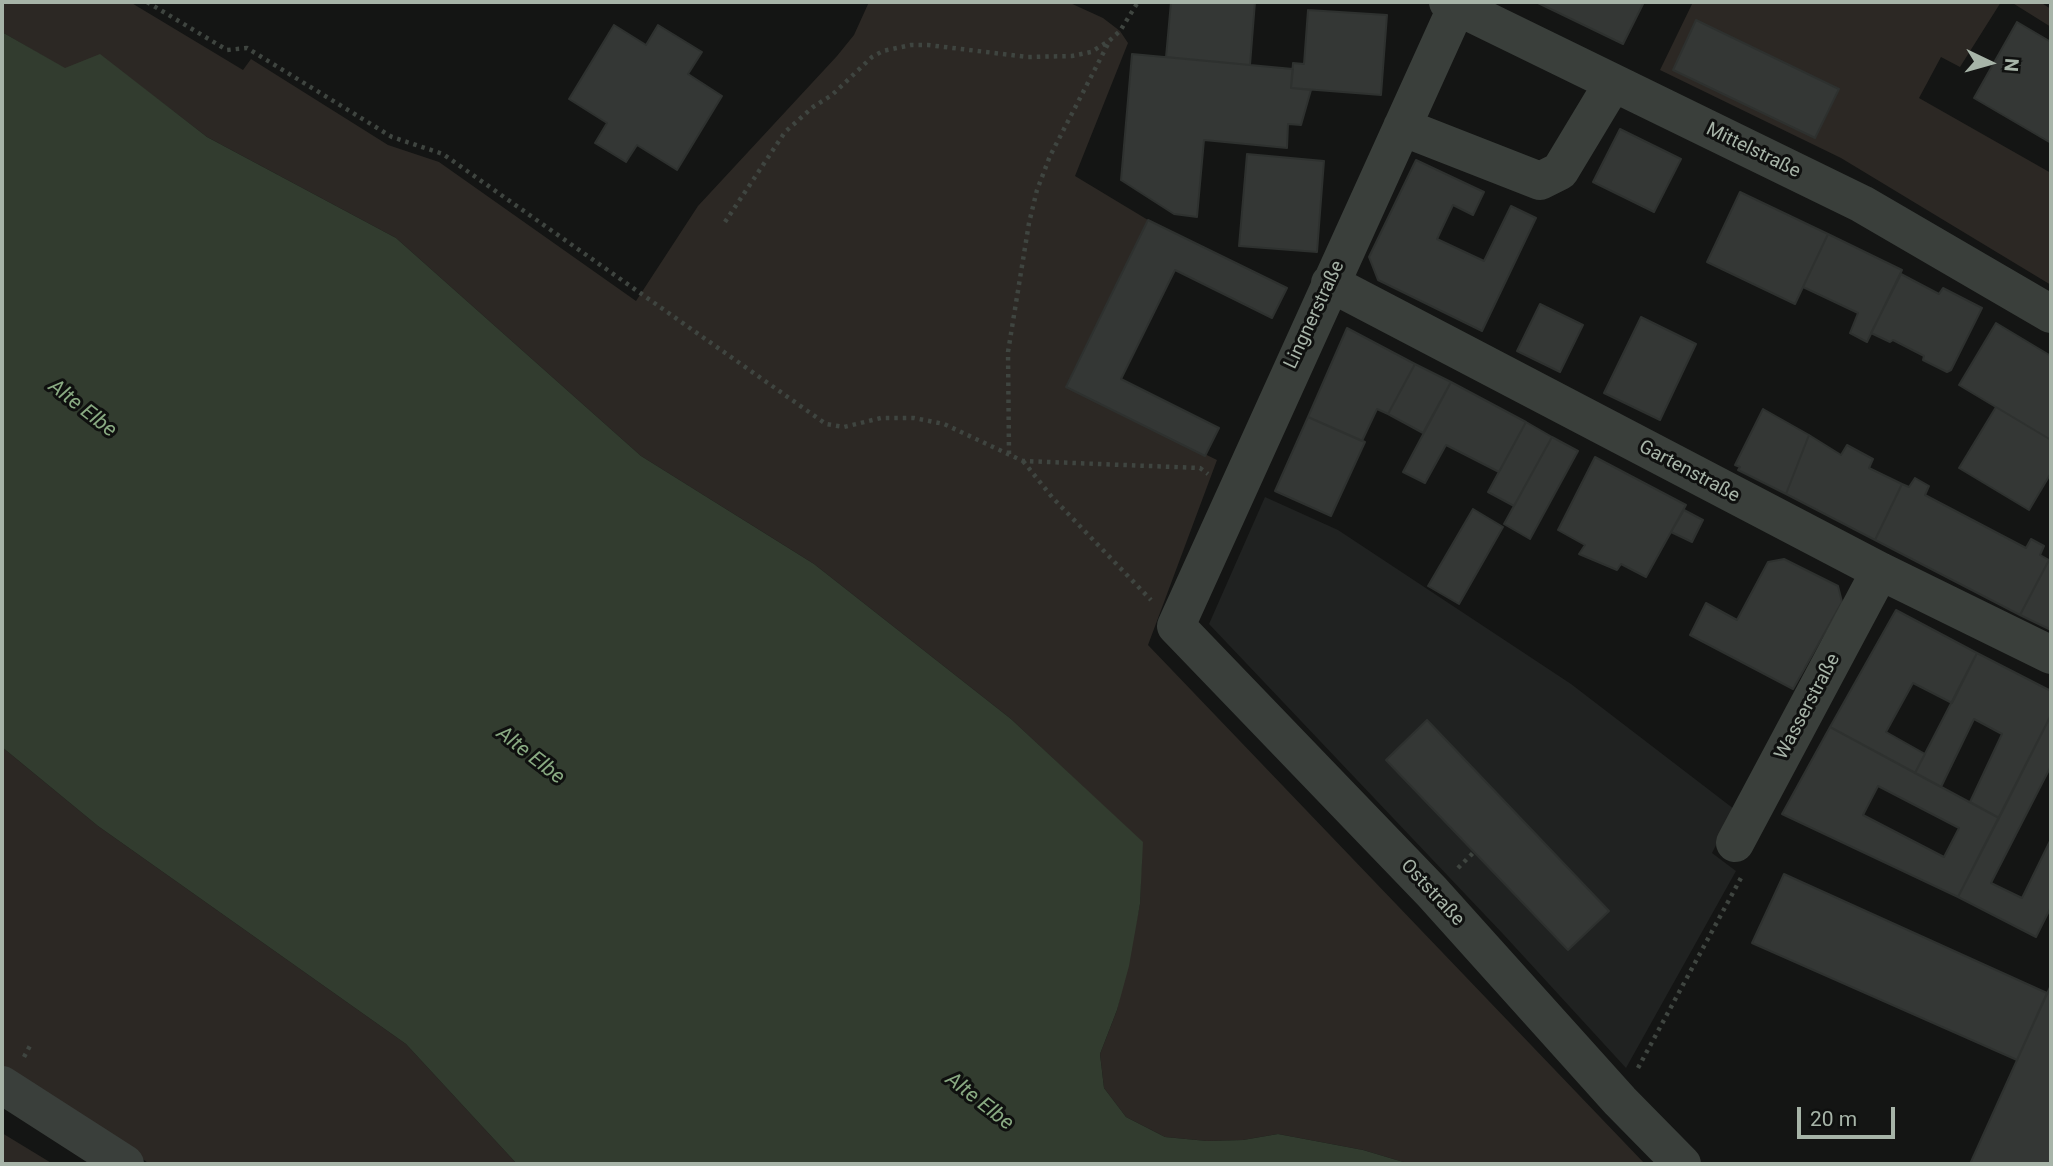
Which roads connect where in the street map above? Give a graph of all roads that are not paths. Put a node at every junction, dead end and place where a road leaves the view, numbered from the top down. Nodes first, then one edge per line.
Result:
1 (1453, 4) edge
2 (1613, 83) junction
3 (1402, 127) junction
4 (1330, 284) junction
5 (2051, 314) edge
6 (1880, 572) junction
7 (1176, 626) joint
8 (2051, 655) edge
9 (1735, 843) road end
10 (2, 1085) edge
11 (125, 1164) edge
12 (1682, 1164) edge

1 - 2 street, Mittelstraße
1 - 3 street, Lingnerstraße
2 - 3 street
2 - 5 street, Mittelstraße
3 - 4 street, Lingnerstraße
4 - 6 street, Gartenstraße
4 - 7 street, Lingnerstraße
6 - 8 street, Gartenstraße
6 - 9 street, Wasserstraße
7 - 12 street, Oststraße
10 - 11 street

